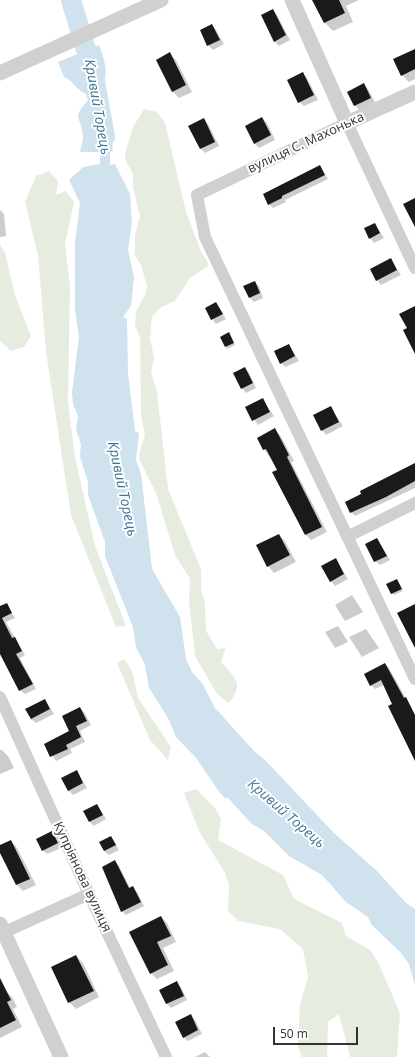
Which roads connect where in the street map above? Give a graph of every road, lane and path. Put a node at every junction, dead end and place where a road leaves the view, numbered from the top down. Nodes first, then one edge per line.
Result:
1 (161, 0) edge
2 (292, 0) edge
3 (3, 71) edge
4 (415, 92) edge
5 (348, 123) junction
6 (415, 268) edge
7 (415, 503) edge
8 (347, 537) junction
9 (415, 679) edge
10 (0, 697) edge
11 (90, 894) junction
12 (1, 930) edge
13 (61, 1057) edge
14 (166, 1057) edge

1 - 3 street
2 - 5 street
4 - 5 street, вулиця С. Махонька
5 - 6 street
5 - 8 street, вулиця С. Махонька
7 - 8 street
8 - 9 street
10 - 11 street, Купріянова вулиця
11 - 12 street
11 - 14 street, Купріянова вулиця
12 - 13 street

